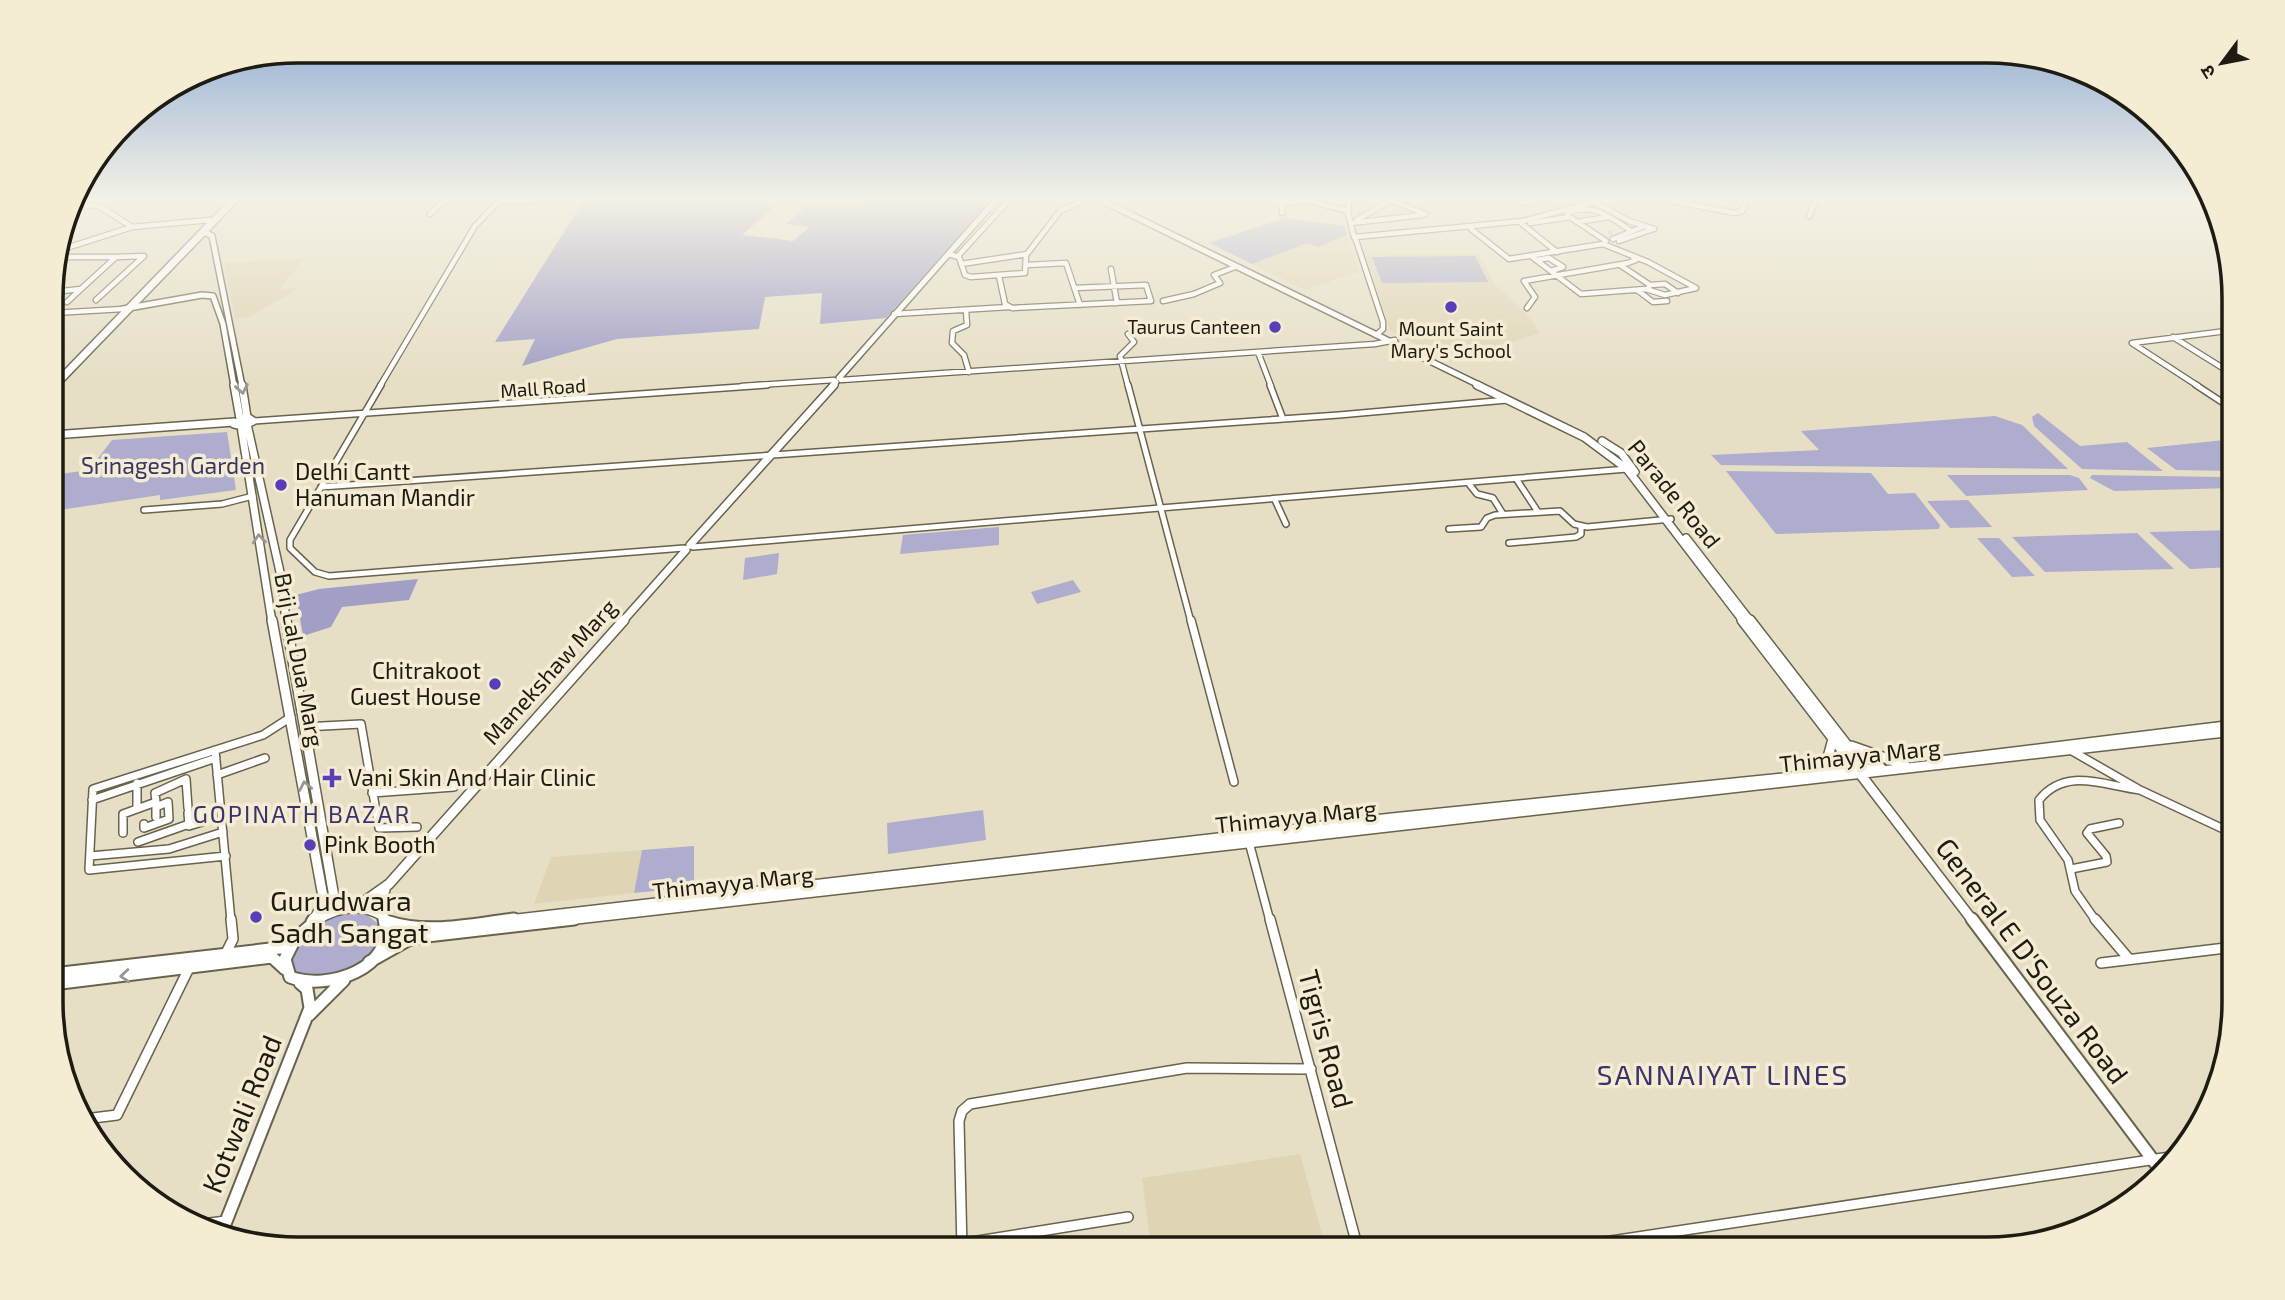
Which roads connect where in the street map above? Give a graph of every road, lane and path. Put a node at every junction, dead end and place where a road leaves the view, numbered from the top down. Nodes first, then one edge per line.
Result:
1 (112, 261) edge
2 (139, 261) edge
3 (173, 261) edge
4 (218, 261) edge
5 (455, 261) edge
6 (942, 261) edge
7 (960, 261) edge
8 (985, 261) edge
9 (1027, 261) edge
10 (1223, 261) edge
11 (1228, 261) edge
12 (1362, 261) edge
13 (1537, 261) edge
14 (1553, 261) edge
15 (1635, 261) edge
16 (1643, 261) edge
17 (961, 264) junction
18 (1027, 265) junction
19 (1620, 265) junction
20 (1235, 267) junction
21 (1111, 269) dead end
22 (1553, 273) junction
23 (999, 276) junction
24 (1114, 286) junction
25 (1649, 287) junction
26 (1075, 288) junction
27 (81, 289) junction
28 (1637, 290) junction
29 (63, 291) edge
30 (1678, 293) junction
31 (96, 300) dead end
32 (1163, 301) dead end
33 (1667, 301) dead end
34 (67, 302) dead end
35 (1117, 303) junction
36 (157, 304) junction
37 (1080, 305) junction
38 (1009, 307) junction
39 (1527, 308) dead end
40 (967, 310) junction
41 (125, 311) junction
42 (63, 313) edge
43 (894, 314) junction
44 (2221, 331) edge
45 (1128, 334) dead end
46 (1378, 334) junction
47 (2172, 337) junction
48 (1392, 341) junction
49 (1258, 352) junction
50 (1122, 361) junction
51 (2221, 367) edge
52 (63, 370) edge
53 (969, 372) junction
54 (63, 376) edge
55 (837, 380) junction
56 (1507, 400) junction
57 (2221, 401) edge
58 (366, 414) junction
59 (1283, 419) junction
60 (244, 421) junction
61 (1139, 428) junction
62 (63, 434) edge
63 (772, 455) junction
64 (1630, 469) junction
65 (1517, 480) junction
66 (1469, 484) junction
67 (321, 486) junction
68 (253, 496) junction
69 (1275, 500) junction
70 (1160, 508) junction
71 (144, 510) dead end
72 (1538, 512) junction
73 (1503, 514) junction
74 (1668, 520) junction
75 (1286, 524) dead end
76 (1581, 527) junction
77 (1449, 530) dead end
78 (1509, 543) dead end
79 (688, 547) junction
80 (1757, 634) junction
81 (291, 717) junction
82 (304, 727) junction
83 (2221, 727) edge
84 (2221, 733) edge
85 (1833, 738) junction
86 (1845, 743) junction
87 (2072, 751) junction
88 (215, 754) junction
89 (265, 758) dead end
90 (1905, 765) junction
91 (1812, 773) junction
92 (1864, 774) junction
93 (137, 775) junction
94 (217, 775) junction
95 (1234, 782) dead end
96 (136, 785) junction
97 (454, 787) dead end
98 (2140, 790) junction
99 (372, 793) junction
100 (92, 800) junction
101 (156, 804) junction
102 (137, 809) junction
103 (201, 809) dead end
104 (156, 817) dead end
105 (2119, 823) dead end
106 (144, 824) dead end
107 (189, 827) junction
108 (417, 827) dead end
109 (2221, 827) edge
110 (223, 832) junction
111 (123, 833) dead end
112 (138, 842) dead end
113 (1249, 842) junction
114 (90, 856) junction
115 (226, 856) junction
116 (2071, 869) junction
117 (389, 884) junction
118 (854, 886) junction
119 (329, 899) junction
120 (355, 906) junction
121 (384, 918) junction
122 (312, 922) junction
123 (288, 947) junction
124 (2221, 948) edge
125 (226, 953) junction
126 (2129, 959) junction
127 (369, 962) junction
128 (2101, 963) dead end
129 (190, 966) junction
130 (285, 969) junction
131 (359, 970) junction
132 (63, 973) edge
133 (298, 982) junction
134 (63, 983) edge
135 (306, 1017) junction
136 (1311, 1069) junction
137 (94, 1118) edge
138 (2156, 1164) edge
139 (1128, 1217) dead end
140 (224, 1225) edge
141 (1355, 1236) edge
142 (1648, 1236) edge
143 (962, 1237) edge
144 (1016, 1237) edge

1 - 27 street
2 - 31 street
3 - 41 main road
4 -> 60 street
5 - 58 street
6 - 43 street, Manekshaw Marg
7 - 17 street
8 - 17 street
9 - 18 street
10 - 20 street, Parade Road
11 - 46 street, Parade Road
12 - 46 street
13 - 22 street
14 - 22 street
15 - 19 street
16 - 30 street
17 - 23 street
18 - 23 street
18 - 26 street
19 - 22 street
19 - 25 street
20 - 32 street
20 - 46 street, Parade Road
21 - 24 street
22 - 28 street
22 - 39 street
23 - 38 street
24 - 26 street
24 - 35 street
24 - 35 street
25 - 28 street
25 - 30 street
25 - 30 street
26 - 37 street
27 - 29 street
27 - 34 street
28 - 33 street
35 - 37 street
36 - 41 street
36 - 41 street
36 - 60 street
37 - 38 street
38 - 40 street
40 - 43 street
40 - 53 street
41 - 42 street
41 - 52 main road
41 - 54 main road
43 - 55 street, Manekshaw Marg
44 - 47 street
45 - 50 street
46 - 48 street, Parade Road
47 - 51 street
47 - 57 street
48 - 49 street, Mall Road
48 - 56 street, Parade Road
48 - 64 street, Parade Road
49 - 50 street, Mall Road
49 - 59 street
50 - 53 street, Mall Road
50 - 61 street
53 - 55 street, Mall Road
55 - 58 street, Mall Road
55 - 63 street, Manekshaw Marg
56 - 59 street
56 - 64 street, Parade Road
58 - 60 street, Mall Road
58 - 67 street
59 - 61 street
60 - 62 street
60 - 68 street, Brij Lal Dua Marg
60 - 82 street, Brij Lal Dua Marg
61 - 63 street
61 - 70 street
63 - 67 street
63 - 79 street, Manekshaw Marg
64 - 65 street
64 - 74 street, Parade Road
65 - 66 street
65 - 72 street
66 - 69 street
66 - 73 street
67 - 79 street
68 - 71 street
81 -> 68 street, Brij Lal Dua Marg
69 - 70 street
69 - 75 street
70 - 79 street
70 - 95 street
72 - 73 street
72 - 76 street
73 - 77 street
74 - 76 street
74 - 80 street, Parade Road
76 - 78 street
79 - 117 street, Manekshaw Marg
80 - 85 street, Parade Road
80 - 86 street, Parade Road
81 - 88 street
119 -> 81 street, Brij Lal Dua Marg
82 - 99 street
82 - 119 street, Brij Lal Dua Marg
83 - 90 street, Thimayya Marg
84 - 87 street, Thimayya Marg
85 - 91 street
85 - 92 street, Parade Road
86 - 90 street
86 - 92 street, Parade Road
87 - 92 street, Thimayya Marg
87 - 98 street
88 - 93 street
88 - 94 street
88 - 96 street
89 - 94 street
90 - 92 street, Thimayya Marg
91 - 92 street, Thimayya Marg
91 - 118 street, Thimayya Marg
92 - 113 street, Thimayya Marg
92 - 138 street, General E D'Souza Road
93 - 96 street
93 - 100 street
94 - 110 street
96 - 100 street
96 - 102 street
97 - 99 street
98 - 109 street
98 - 116 street
99 - 108 street
100 - 114 street
101 - 102 street
101 - 104 street
101 - 106 street
101 - 107 street
102 - 111 street
103 - 107 street
105 - 116 street
107 - 112 street
110 - 114 street
110 - 115 street
113 - 118 street, Thimayya Marg
113 - 136 street, Tigris Road
114 - 115 street
115 - 125 street
116 - 126 street
117 - 120 street, Manekshaw Marg
117 - 121 street, Manekshaw Marg
118 - 121 street, Thimayya Marg
118 - 127 street, Thimayya Marg
119 - 120 street
119 - 122 street
120 - 121 street
120 - 122 street
121 - 127 street
122 - 123 street
123 - 125 street
123 - 130 street
124 - 126 street
125 - 132 street
126 - 128 street
127 - 131 street
129 - 130 street
129 -> 134 street
129 - 137 street
130 - 133 street
131 - 133 street
131 - 135 street
133 - 135 street
135 - 140 street, Kotwali Road
136 - 141 street, Tigris Road
136 - 143 street
138 - 142 street
139 - 144 street

